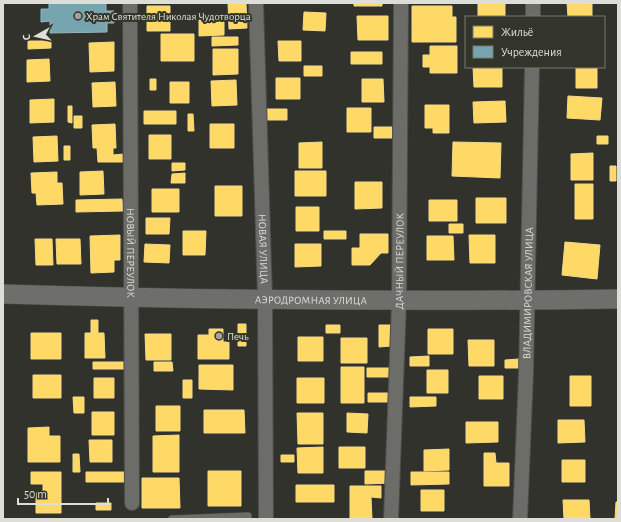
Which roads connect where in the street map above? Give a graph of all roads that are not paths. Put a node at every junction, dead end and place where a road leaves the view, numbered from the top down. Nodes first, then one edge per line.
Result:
1 (130, 3) edge
2 (256, 3) edge
3 (401, 3) edge
4 (533, 3) edge
5 (533, 16) edge
6 (532, 68) edge
7 (3, 294) edge
8 (131, 298) junction
9 (265, 298) junction
10 (618, 299) edge
11 (527, 300) junction
12 (399, 302) junction
13 (132, 503) dead end
14 (248, 516) dead end
15 (172, 519) edge
16 (266, 519) edge
17 (391, 519) edge
18 (520, 519) edge

1 - 8 street, НОВЫЙ ПЕРЕУЛОК
2 - 9 street, НОВАЯ УЛИЦА
3 - 12 street, ДАЧНЫЙ ПЕРЕУЛОК
4 - 5 street
6 - 11 street, ВЛАДИМИРОВСКАЯ УЛИЦА
7 - 8 street, АЭРОДРОМНАЯ УЛИЦА
8 - 9 street, АЭРОДРОМНАЯ УЛИЦА
8 - 13 street, НОВЫЙ ПЕРЕУЛОК
9 - 12 street, АЭРОДРОМНАЯ УЛИЦА
9 - 16 street, НОВАЯ УЛИЦА
10 - 11 street, АЭРОДРОМНАЯ УЛИЦА
11 - 12 street, АЭРОДРОМНАЯ УЛИЦА
11 - 18 street, ВЛАДИМИРОВСКАЯ УЛИЦА
12 - 17 street, ДАЧНЫЙ ПЕРЕУЛОК
14 - 15 lane

